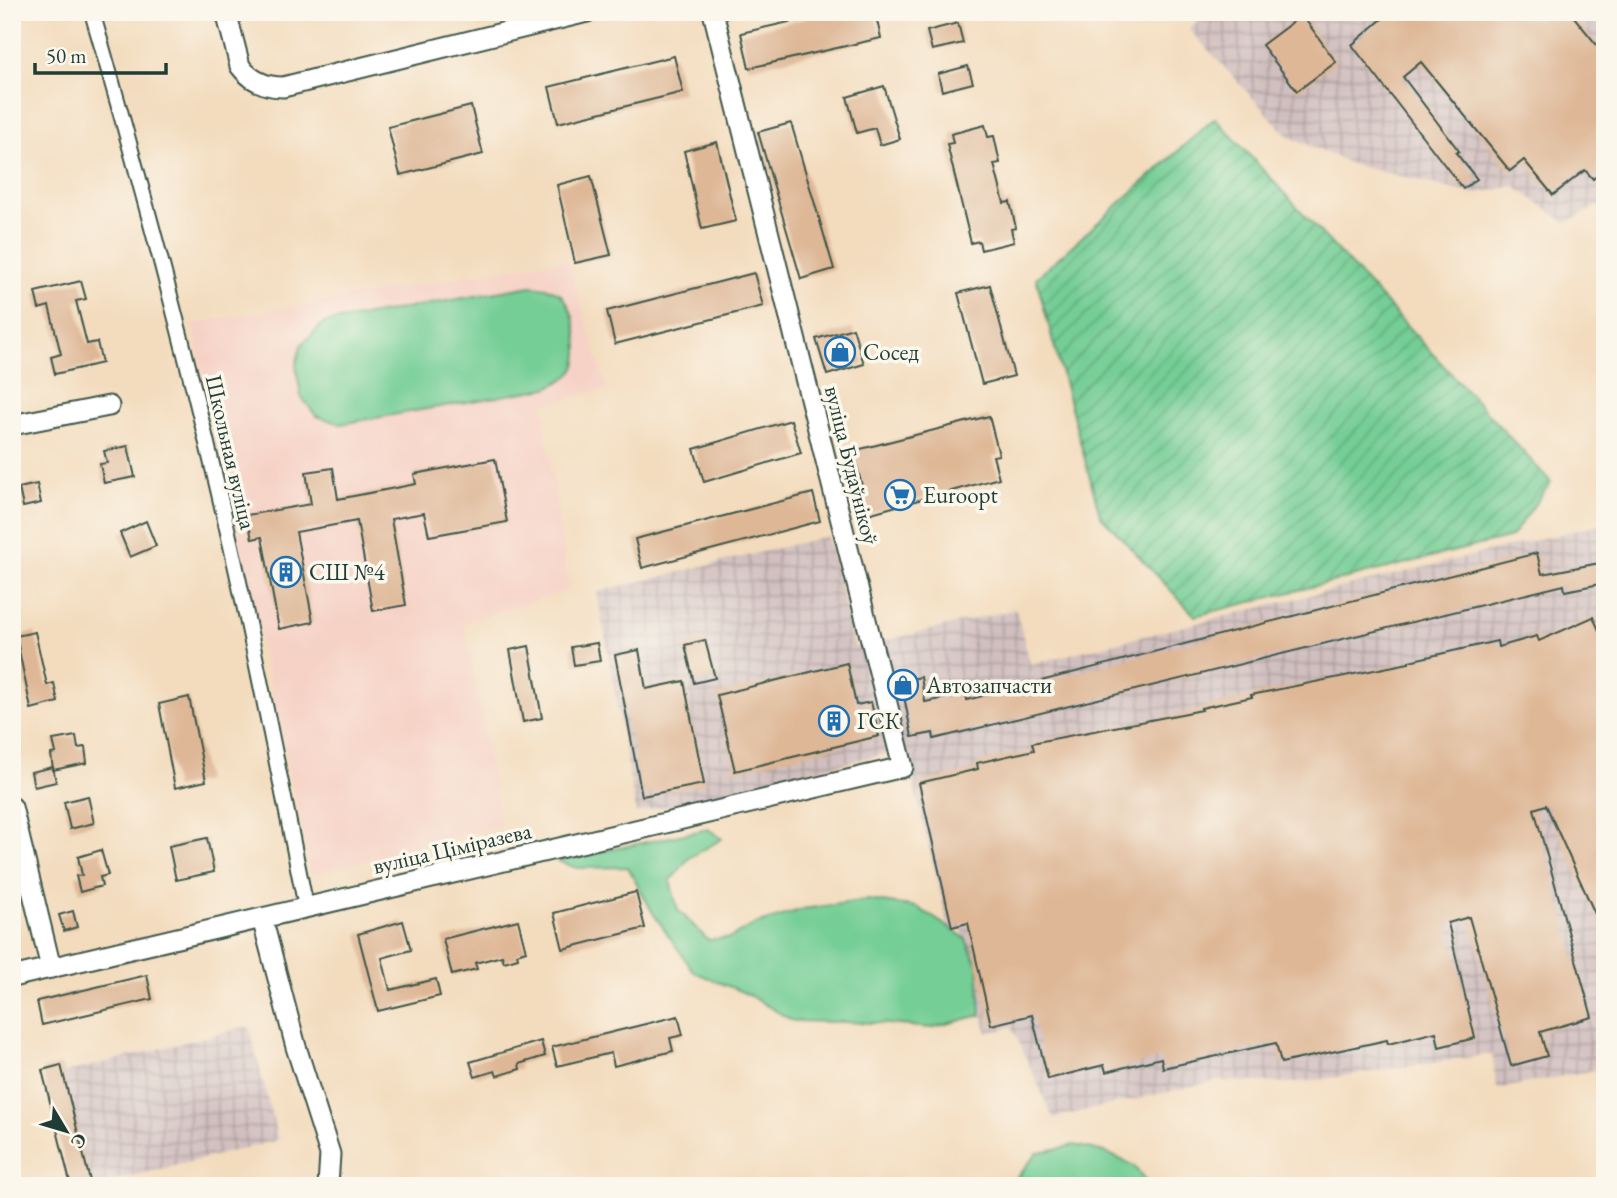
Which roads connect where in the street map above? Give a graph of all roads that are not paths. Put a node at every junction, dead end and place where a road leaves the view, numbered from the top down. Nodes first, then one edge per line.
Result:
1 (92, 12) edge
2 (226, 12) edge
3 (587, 12) edge
4 (713, 12) edge
5 (109, 406) dead end
6 (12, 425) edge
7 (903, 767) joint
8 (12, 807) edge
9 (306, 907) junction
10 (262, 918) junction
11 (51, 968) junction
12 (12, 977) edge
13 (328, 1186) edge

1 - 9 street, Школьная вуліца
2 - 3 street
4 - 7 street, вуліца Будаўнікоў
5 - 6 street
7 - 9 street, вуліца Ціміразева
8 - 11 street
9 - 10 street, вуліца Ціміразева
10 - 11 street, вуліца Ціміразева
10 - 13 street
11 - 12 street, вуліца Ціміразева

